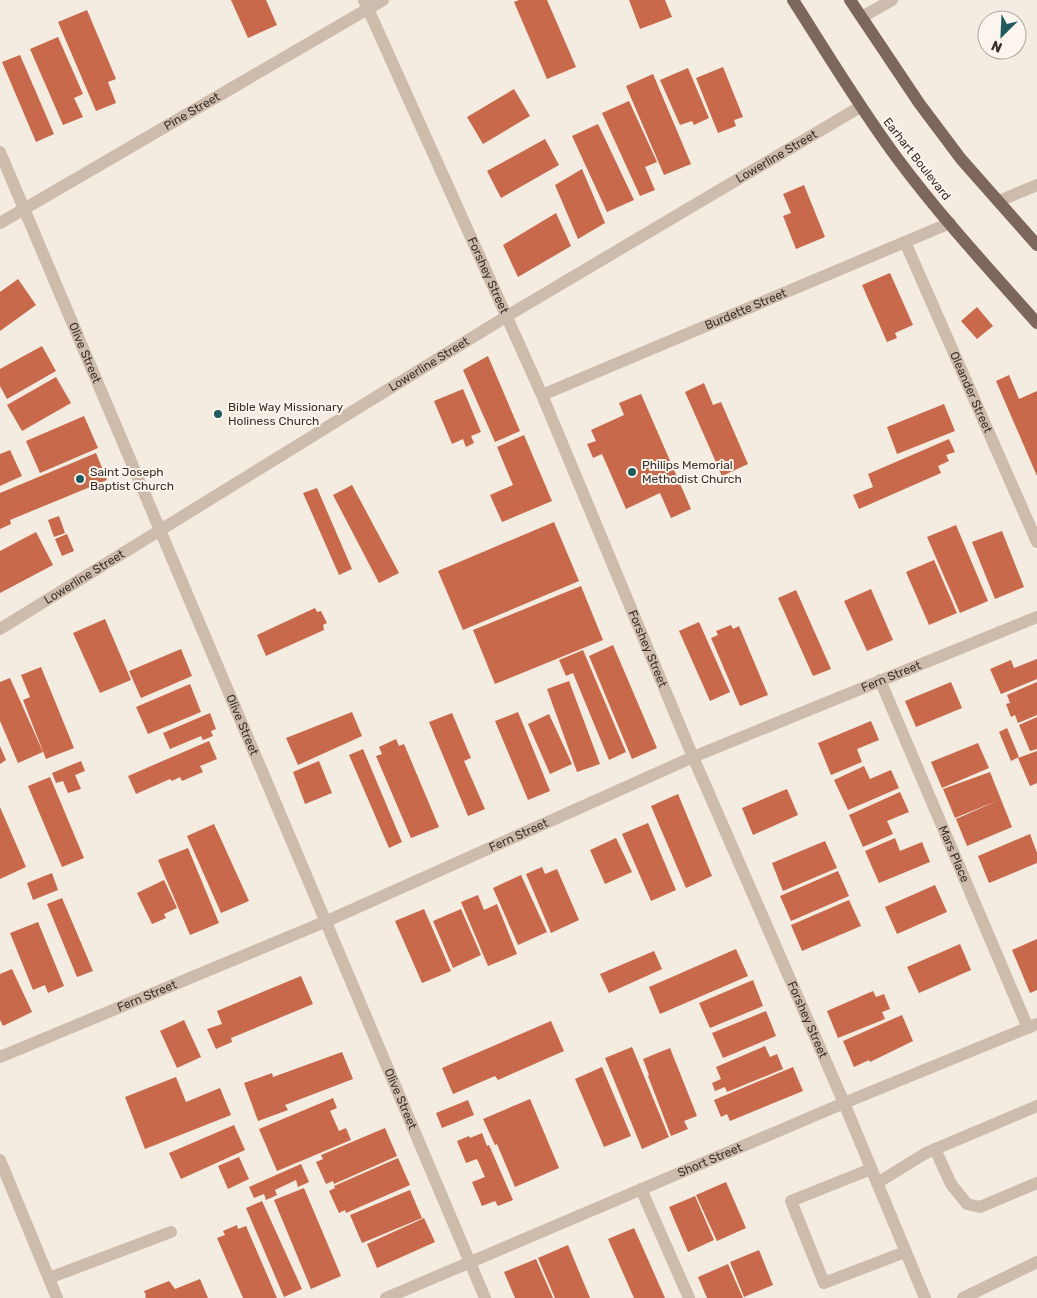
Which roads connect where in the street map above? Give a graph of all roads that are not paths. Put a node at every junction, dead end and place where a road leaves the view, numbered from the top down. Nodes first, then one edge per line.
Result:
1 (384, 0) edge
2 (793, 0) edge
3 (850, 0) edge
4 (892, 0) edge
5 (366, 4) edge
6 (862, 17) junction
7 (860, 106) junction
8 (0, 152) edge
9 (1037, 185) edge
10 (999, 201) junction
11 (25, 209) junction
12 (0, 222) edge
13 (950, 223) junction
14 (905, 242) junction
15 (1037, 245) edge
16 (507, 316) junction
17 (1037, 323) edge
18 (542, 395) junction
19 (161, 530) junction
20 (1037, 542) edge
21 (1037, 617) edge
22 (0, 629) edge
23 (880, 680) junction
24 (693, 757) junction
25 (326, 921) junction
26 (1032, 1026) edge
27 (0, 1057) edge
28 (844, 1103) junction
29 (1037, 1106) edge
30 (935, 1149) junction
31 (0, 1160) edge
32 (871, 1169) junction
33 (877, 1183) junction
34 (1037, 1183) edge
35 (641, 1189) junction
36 (171, 1232) dead end
37 (906, 1252) junction
38 (470, 1262) junction
39 (1037, 1262) edge
40 (49, 1278) junction
41 (988, 1292) edge
42 (57, 1298) edge
43 (386, 1298) edge
44 (485, 1298) edge
45 (689, 1298) edge
46 (925, 1298) edge
47 (963, 1298) edge

1 - 5 street, Pine Street
2 - 7 main road, Earhart Boulevard
3 - 6 main road
4 - 6 street
5 - 11 street, Pine Street
5 - 16 street, Forshey Street
6 - 10 main road
7 - 13 main road, Earhart Boulevard
7 - 16 street, Lowerline Street
8 - 11 street, Olive Street
9 - 10 street
10 - 15 main road
11 - 12 street, Pine Street
11 - 19 street, Olive Street
13 - 14 street, Burdette Street
13 - 17 main road, Earhart Boulevard
14 - 18 street, Burdette Street
14 - 20 street, Oleander Street
16 - 18 street, Forshey Street
16 - 19 street, Lowerline Street
18 - 24 street, Forshey Street
19 - 22 street, Lowerline Street
19 - 25 street, Olive Street
21 - 23 street, Fern Street
23 - 24 street, Fern Street
23 - 26 street, Mars Place
24 - 25 street, Fern Street
24 - 28 street, Forshey Street
25 - 27 street, Fern Street
25 - 38 street, Olive Street
26 - 28 street, Short Street
28 - 32 street, Forshey Street
28 - 35 street, Short Street
29 - 30 street
30 - 33 street
30 - 34 street
31 - 40 street
32 - 33 street, Forshey Street
32 - 37 street
33 - 37 street, Forshey Street
35 - 38 street, Short Street
35 - 45 street
36 - 40 street
37 - 46 street, Forshey Street
38 - 43 street, Short Street
38 - 44 street, Olive Street
39 - 41 street
40 - 42 street
41 - 47 street

